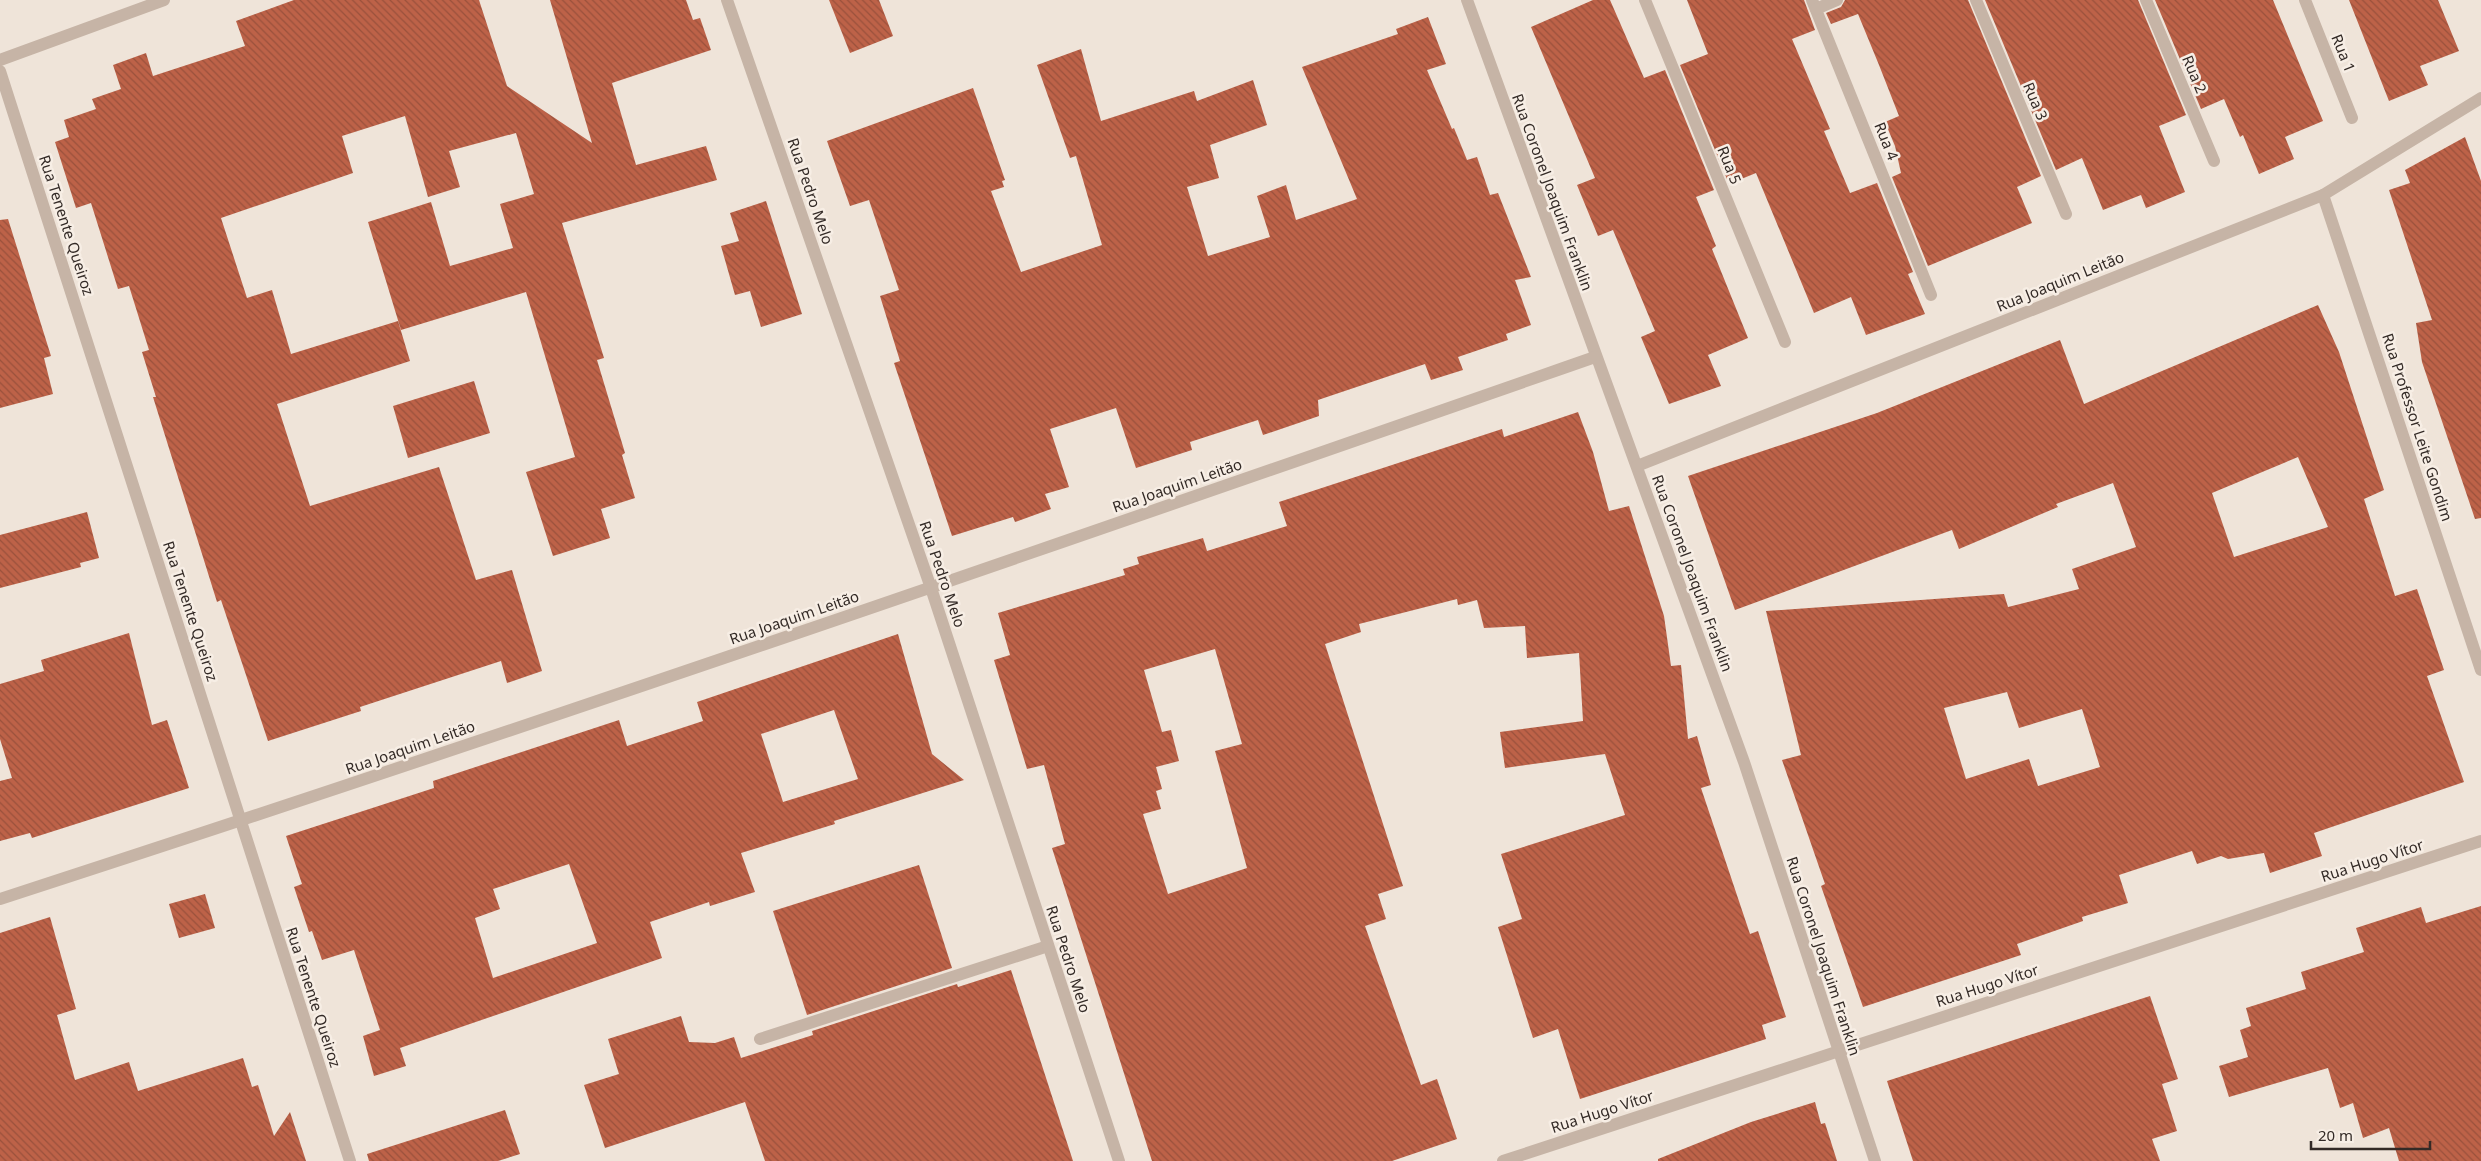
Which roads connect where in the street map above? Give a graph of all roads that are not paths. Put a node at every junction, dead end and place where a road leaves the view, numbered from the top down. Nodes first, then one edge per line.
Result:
1 (164, 0) edge
2 (727, 0) edge
3 (1467, 0) edge
4 (1645, 0) edge
5 (1837, 0) edge
6 (1976, 0) edge
7 (2146, 0) edge
8 (2305, 0) edge
9 (1814, 5) edge
10 (0, 60) edge
11 (0, 71) edge
12 (2481, 98) edge
13 (2352, 118) dead end
14 (2214, 161) dead end
15 (2323, 195) junction
16 (2066, 214) dead end
17 (1931, 295) dead end
18 (1785, 342) dead end
19 (1595, 356) junction
20 (1637, 466) junction
21 (931, 588) junction
22 (2481, 670) edge
23 (241, 821) junction
24 (2481, 841) edge
25 (0, 899) edge
26 (1048, 946) junction
27 (760, 1039) dead end
28 (1837, 1050) junction
29 (350, 1161) edge
30 (1119, 1161) edge
31 (1503, 1161) edge
32 (1875, 1161) edge

1 - 10 street
2 - 21 street, Rua Pedro Melo
3 - 19 street, Rua Coronel Joaquim Franklin
4 - 18 street, Rua 5
5 - 9 street
6 - 16 street, Rua 3
7 - 14 street, Rua 2
8 - 13 street, Rua 1
9 - 17 street, Rua 4
11 - 23 street, Rua Tenente Queiroz
12 - 15 street, Rua Joaquim Leitão
15 - 20 street, Rua Joaquim Leitão
15 - 22 street, Rua Professor Leite Gondim
19 - 20 street, Rua Coronel Joaquim Franklin
19 - 21 street, Rua Joaquim Leitão
20 - 28 street, Rua Coronel Joaquim Franklin
21 - 23 street, Rua Joaquim Leitão
21 - 26 street, Rua Pedro Melo
23 - 25 street, Rua Joaquim Leitão
23 - 29 street, Rua Tenente Queiroz
24 - 28 street, Rua Hugo Vítor
26 - 27 street
26 - 30 street, Rua Pedro Melo
28 - 31 street, Rua Hugo Vítor
28 - 32 street, Rua Coronel Joaquim Franklin

